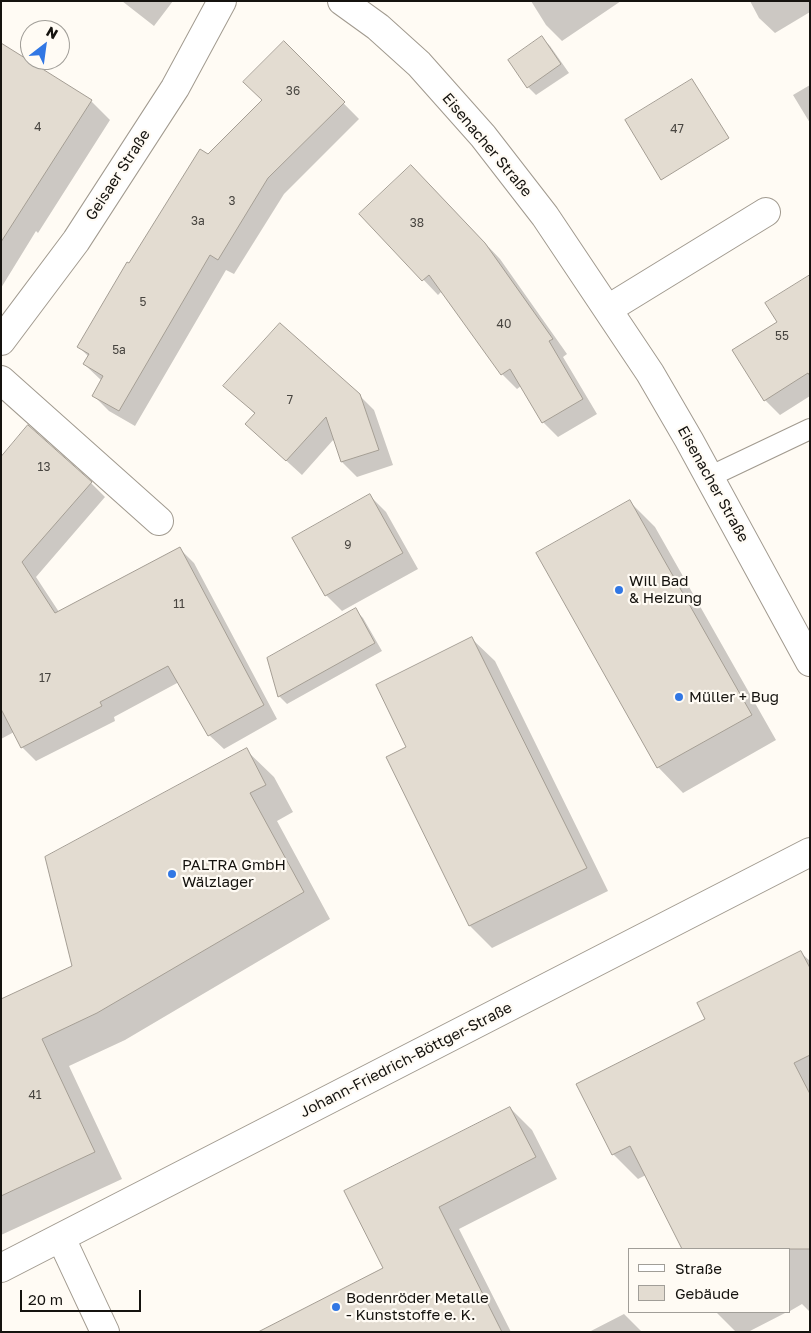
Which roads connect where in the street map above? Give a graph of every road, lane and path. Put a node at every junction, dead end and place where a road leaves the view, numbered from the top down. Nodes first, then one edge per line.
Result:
1 (222, 1) edge
2 (342, 1) edge
3 (766, 212) dead end
4 (608, 309) junction
5 (1, 341) edge
6 (1, 380) edge
7 (810, 429) edge
8 (709, 477) junction
9 (159, 521) dead end
10 (810, 662) edge
11 (810, 852) edge
12 (61, 1238) junction
13 (1, 1268) edge
14 (105, 1332) edge

1 - 5 street, Geisaer Straße
2 - 4 street, Eisenacher Straße
3 - 4 street
4 - 8 street, Eisenacher Straße
6 - 9 street
7 - 8 lane
8 - 10 street, Eisenacher Straße
11 - 12 street, Johann-Friedrich-Böttger-Straße
12 - 13 street, Johann-Friedrich-Böttger-Straße
12 - 14 street

